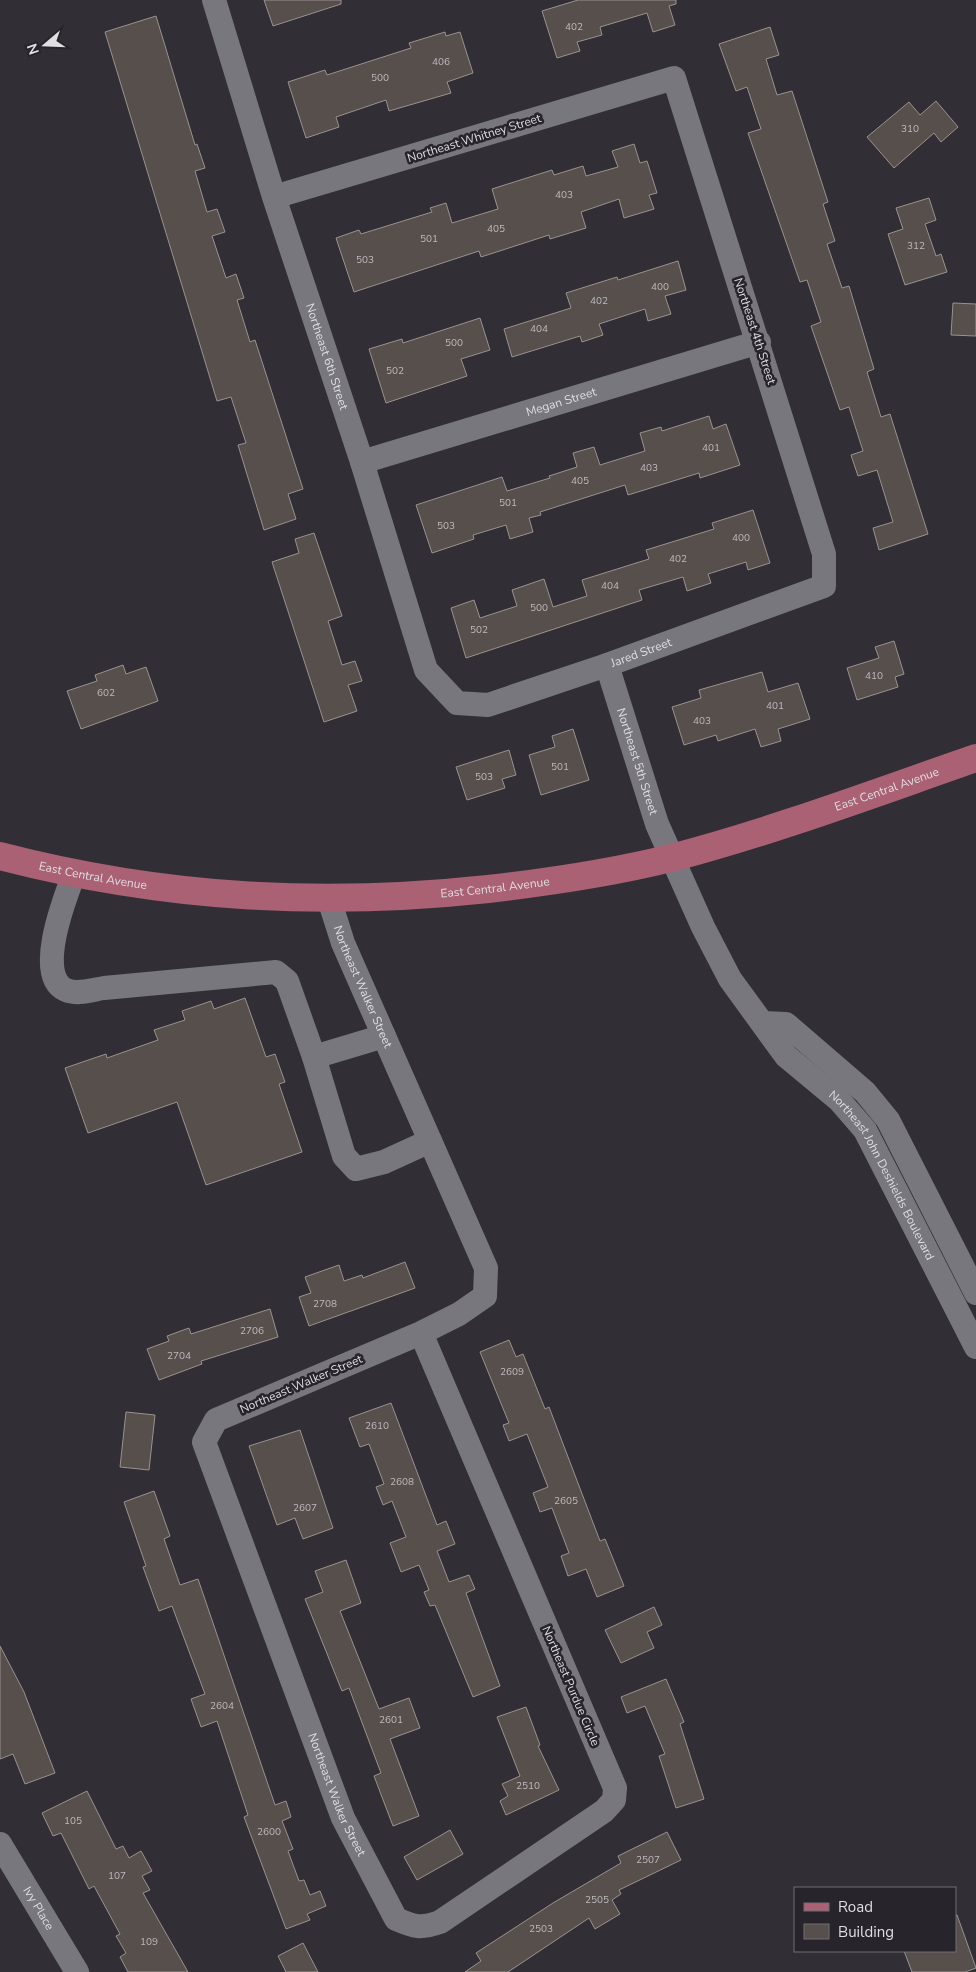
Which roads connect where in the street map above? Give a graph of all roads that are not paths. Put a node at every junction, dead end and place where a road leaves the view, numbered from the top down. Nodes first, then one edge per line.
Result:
1 (214, 0) edge
2 (674, 78) joint
3 (274, 197) junction
4 (759, 342) junction
5 (362, 462) junction
6 (824, 586) joint
7 (607, 665) junction
8 (457, 703) joint
9 (976, 758) edge
10 (0, 856) edge
11 (671, 858) junction
12 (74, 874) junction
13 (330, 899) junction
14 (763, 1023) junction
15 (384, 1036) junction
16 (314, 1057) junction
17 (430, 1141) junction
18 (976, 1293) edge
19 (421, 1334) junction
20 (976, 1347) edge
21 (0, 1844) edge
22 (396, 1919) joint
23 (77, 1972) edge

1 - 3 street, Northeast 6th Street
2 - 3 street, Northeast Whitney Street
2 - 4 street, Northeast 4th Street
3 - 5 street, Northeast 6th Street
4 - 5 street, Megan Street
4 - 6 street, Northeast 4th Street
5 - 8 street, Northeast 6th Street
6 - 7 street, Jared Street
7 - 8 street, Jared Street
7 - 11 street, Northeast 5th Street
9 - 11 main road, East Central Avenue
10 - 12 main road, East Central Avenue
11 - 13 main road, East Central Avenue
11 - 14 street, Northeast John Deshields Boulevard
12 - 13 main road, East Central Avenue
12 - 16 street
13 - 15 street, Northeast Walker Street
14 - 18 street, Northeast John Deshields Boulevard
14 - 20 street, Northeast John Deshields Boulevard
15 - 16 street
15 - 17 street, Northeast Walker Street
16 - 17 street
17 - 19 street, Northeast Walker Street
19 - 22 street, Northeast Walker Street
19 - 22 street, Northeast Purdue Circle
21 - 23 street, Ivy Place

